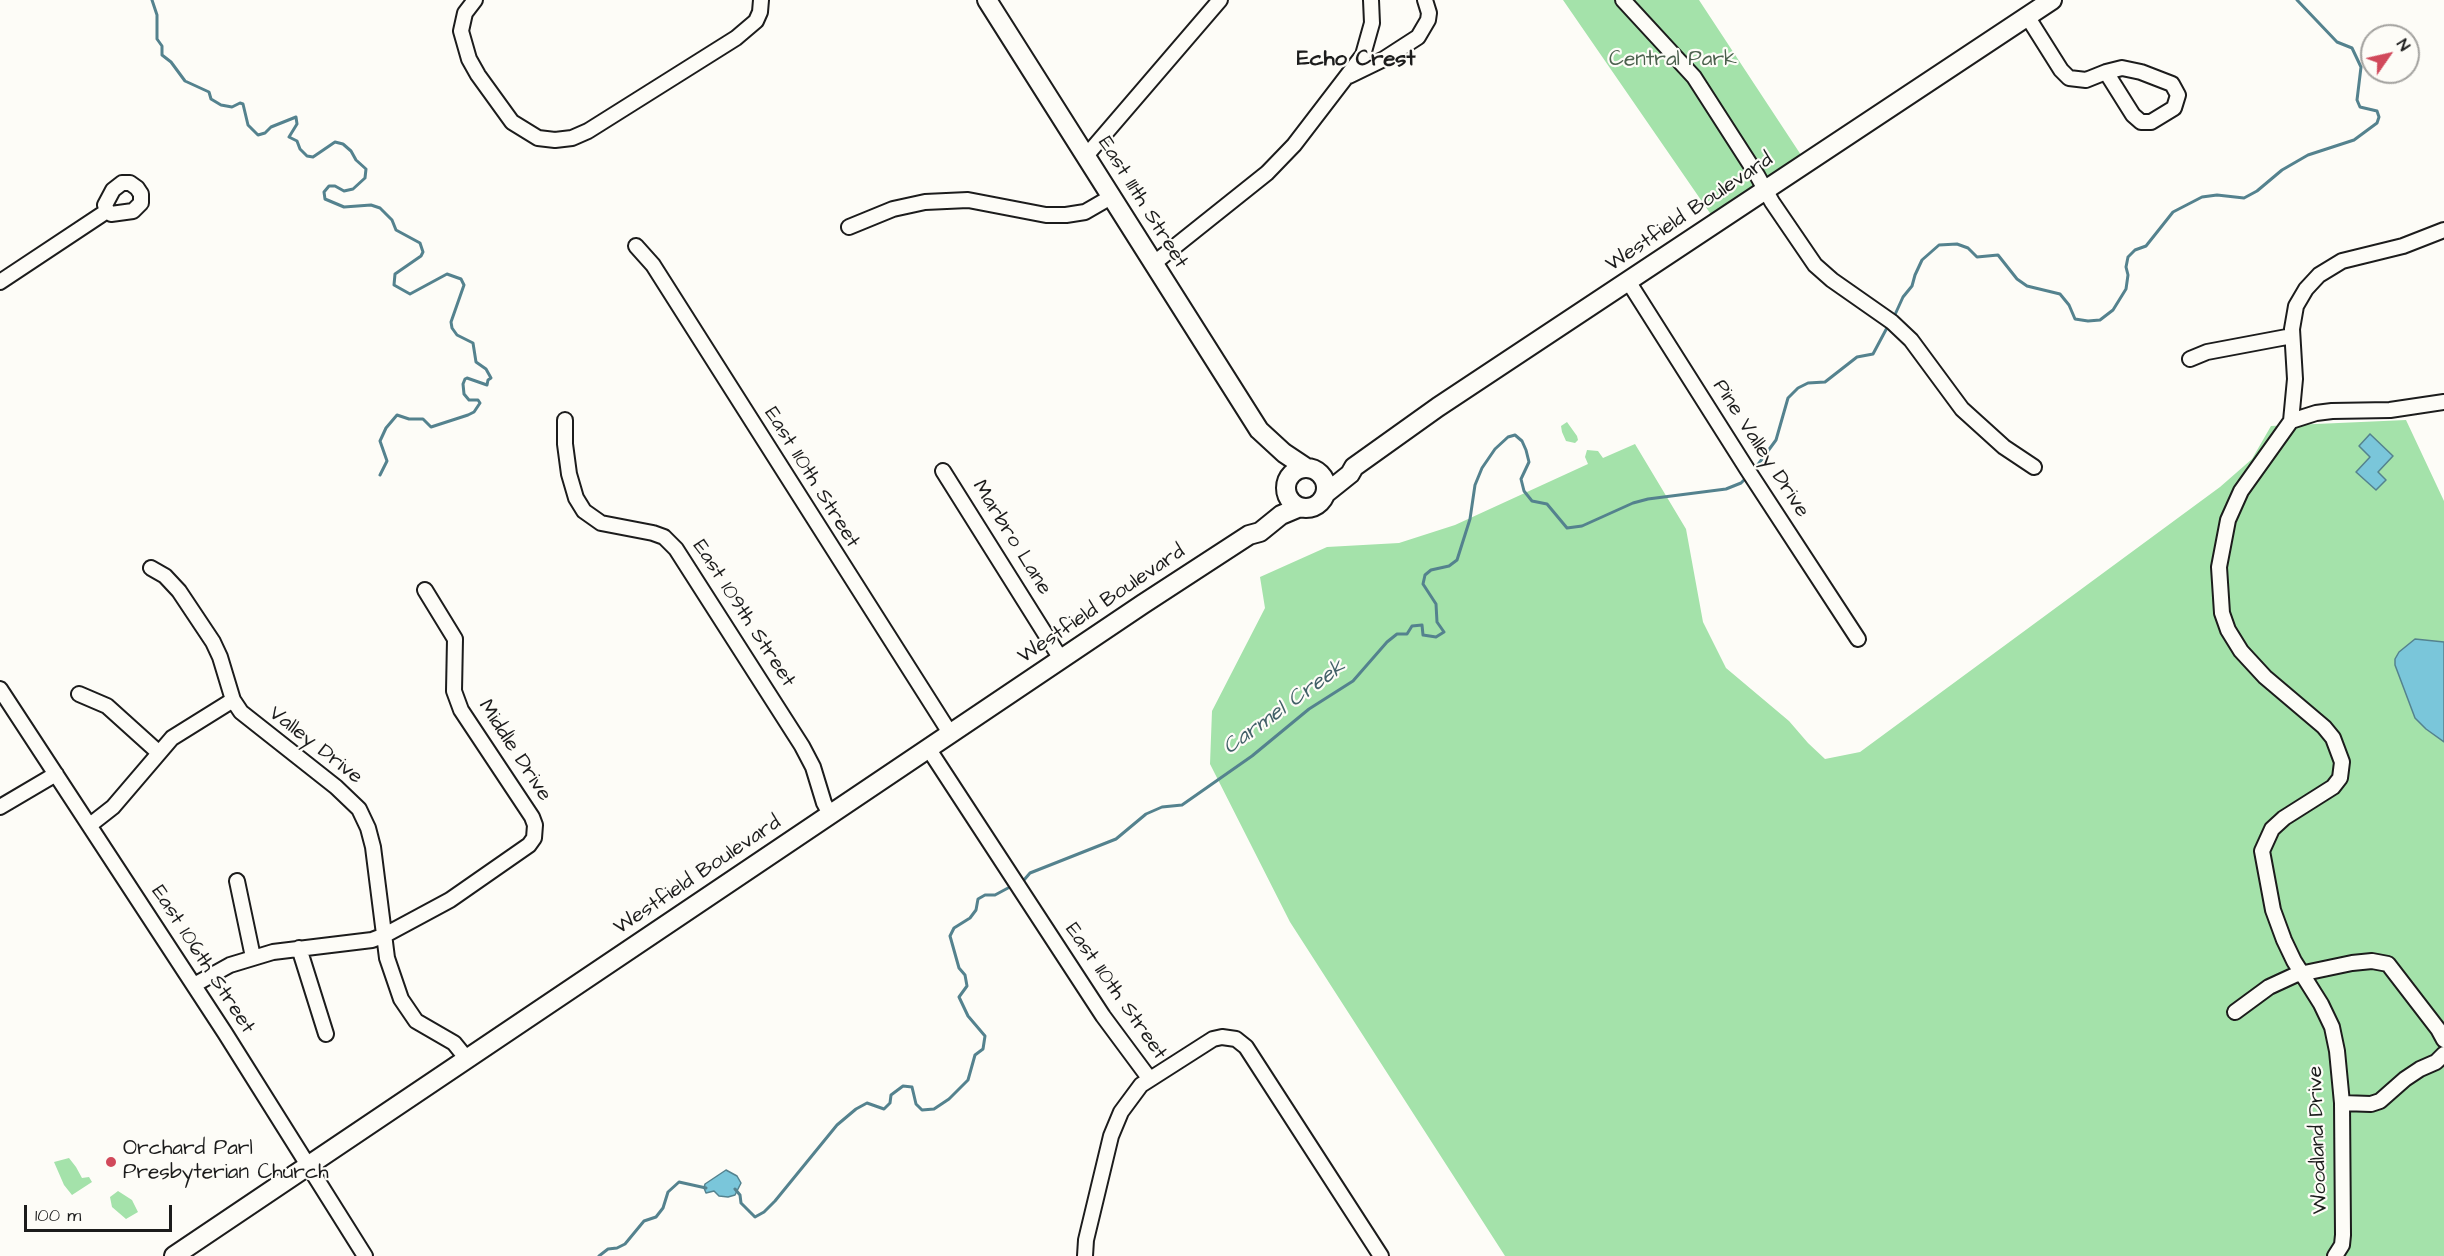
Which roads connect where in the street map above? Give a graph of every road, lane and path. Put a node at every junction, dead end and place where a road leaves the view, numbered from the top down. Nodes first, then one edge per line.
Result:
1 (475, 0) edge
2 (762, 0) edge
3 (987, 0) edge
4 (1220, 0) edge
5 (1371, 0) edge
6 (1425, 0) edge
7 (1623, 0) edge
8 (2052, 0) edge
9 (2027, 16) junction
10 (2106, 72) junction
11 (1347, 77) junction
12 (1086, 156) junction
13 (1765, 191) junction
14 (1111, 197) junction
15 (107, 211) dead end
16 (849, 227) dead end
17 (2444, 230) edge
18 (636, 246) dead end
19 (1153, 264) junction
20 (1628, 281) junction
21 (0, 282) edge
22 (2292, 336) junction
23 (2190, 359) dead end
24 (2444, 402) edge
25 (566, 420) dead end
26 (2291, 421) junction
27 (1259, 430) junction
28 (1354, 467) junction
29 (2034, 467) dead end
30 (1310, 468) junction
31 (944, 471) dead end
32 (1286, 485) junction
33 (1325, 494) junction
34 (1300, 507) junction
35 (1249, 535) junction
36 (151, 568) dead end
37 (425, 590) dead end
38 (1858, 639) dead end
39 (1060, 659) junction
40 (0, 689) edge
41 (79, 694) dead end
42 (233, 700) junction
43 (950, 733) junction
44 (927, 748) junction
45 (158, 752) junction
46 (56, 774) junction
47 (0, 807) edge
48 (830, 814) junction
49 (90, 825) junction
50 (237, 881) dead end
51 (385, 935) junction
52 (299, 948) junction
53 (253, 957) junction
54 (2302, 973) junction
55 (194, 985) junction
56 (2235, 1012) dead end
57 (326, 1034) dead end
58 (2444, 1040) edge
59 (2444, 1054) edge
60 (466, 1059) junction
61 (1149, 1078) junction
62 (2342, 1103) junction
63 (308, 1165) junction
64 (174, 1256) edge
65 (365, 1256) edge
66 (1085, 1256) edge
67 (1381, 1256) edge
68 (2335, 1256) edge

1 - 2 street
3 - 12 main road, East 111th Street
4 - 12 street
5 - 11 street
6 - 11 street
7 - 13 street
8 - 9 main road, Westfield Boulevard
9 - 10 street
9 - 13 main road, Westfield Boulevard
10 - 10 street
11 - 19 street
12 - 14 main road, East 111th Street
13 - 20 main road, Westfield Boulevard
13 - 29 street
14 - 16 street
14 - 19 main road, East 111th Street
15 - 21 street
17 - 22 street
18 - 43 street, East 110th Street
19 - 27 main road, East 111th Street
20 - 28 main road, Westfield Boulevard
20 - 38 street, Pine Valley Drive
22 - 23 street
22 - 26 street
24 - 26 street
25 - 48 street, East 109th Street
26 - 54 street, Woodland Drive
27 - 30 main road, East 111th Street
27 - 32 main road, East 111th Street
28 - 30 main road, Westfield Boulevard
28 - 33 main road, Westfield Boulevard
30 - 32 main road
30 - 33 main road
31 - 39 street, Marbro Lane
32 - 34 main road
32 - 35 main road, Westfield Boulevard
33 - 34 main road
34 - 35 main road, Westfield Boulevard
35 - 39 main road, Westfield Boulevard
36 - 42 street, Valley Drive
37 - 51 street, Middle Drive
39 - 43 main road, Westfield Boulevard
40 - 46 street, East 106th Street
41 - 45 street
42 - 45 street
42 - 51 street, Valley Drive
43 - 44 main road, Westfield Boulevard
44 - 48 main road, Westfield Boulevard
44 - 61 street, East 110th Street
45 - 49 street
46 - 47 street
46 - 49 street, East 106th Street
48 - 60 main road, Westfield Boulevard
49 - 55 street, East 106th Street
50 - 53 street
51 - 52 street, Middle Drive
51 - 60 street, Valley Drive
52 - 53 street, Middle Drive
52 - 57 street
53 - 55 street, Middle Drive
54 - 56 street
54 - 58 street
54 - 62 street, Woodland Drive
55 - 63 street, East 106th Street
59 - 62 street
60 - 63 main road, Westfield Boulevard
61 - 66 street
61 - 67 street, East 110th Street
62 - 68 street, Woodland Drive
63 - 64 main road, Westfield Boulevard
63 - 65 street, East 106th Street

